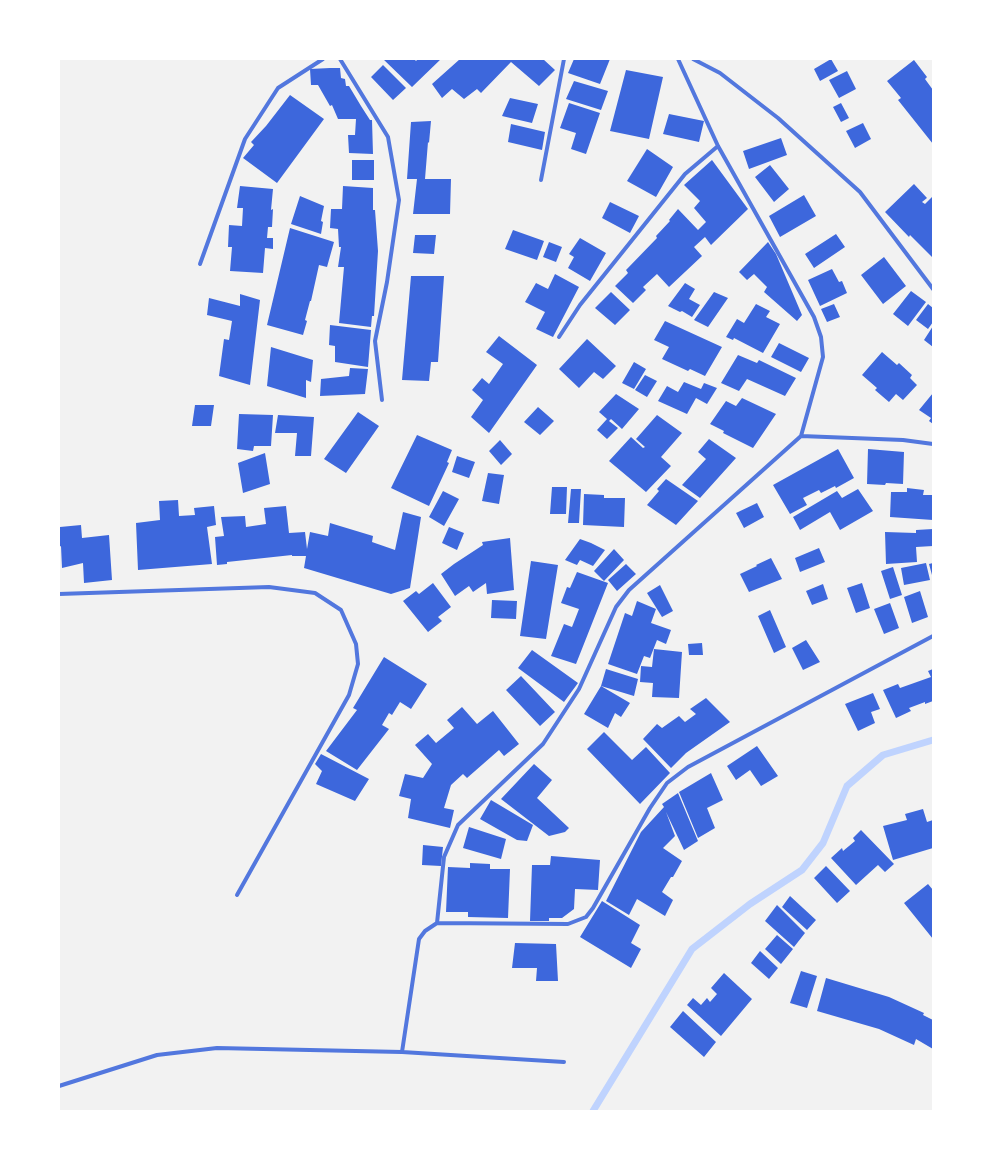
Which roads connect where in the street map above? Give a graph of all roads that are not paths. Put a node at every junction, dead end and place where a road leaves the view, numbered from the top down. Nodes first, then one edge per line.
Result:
1 (323, 59) edge
2 (340, 59) edge
3 (564, 59) edge
4 (678, 59) edge
5 (693, 59) edge
6 (718, 146) junction
7 (541, 180) dead end
8 (200, 264) dead end
9 (933, 288) edge
10 (559, 337) dead end
11 (382, 400) dead end
12 (800, 436) junction
13 (933, 444) edge
14 (59, 594) edge
15 (933, 636) edge
16 (237, 895) dead end
17 (437, 923) junction
18 (402, 1052) junction
19 (564, 1062) dead end
20 (59, 1086) edge

1 - 8 street
2 - 11 street
3 - 7 street
4 - 6 street
5 - 9 street
6 - 10 street
6 - 12 street
12 - 13 street
12 - 17 street
14 - 16 street
15 - 17 street
17 - 18 street
18 - 19 street
18 - 20 street

